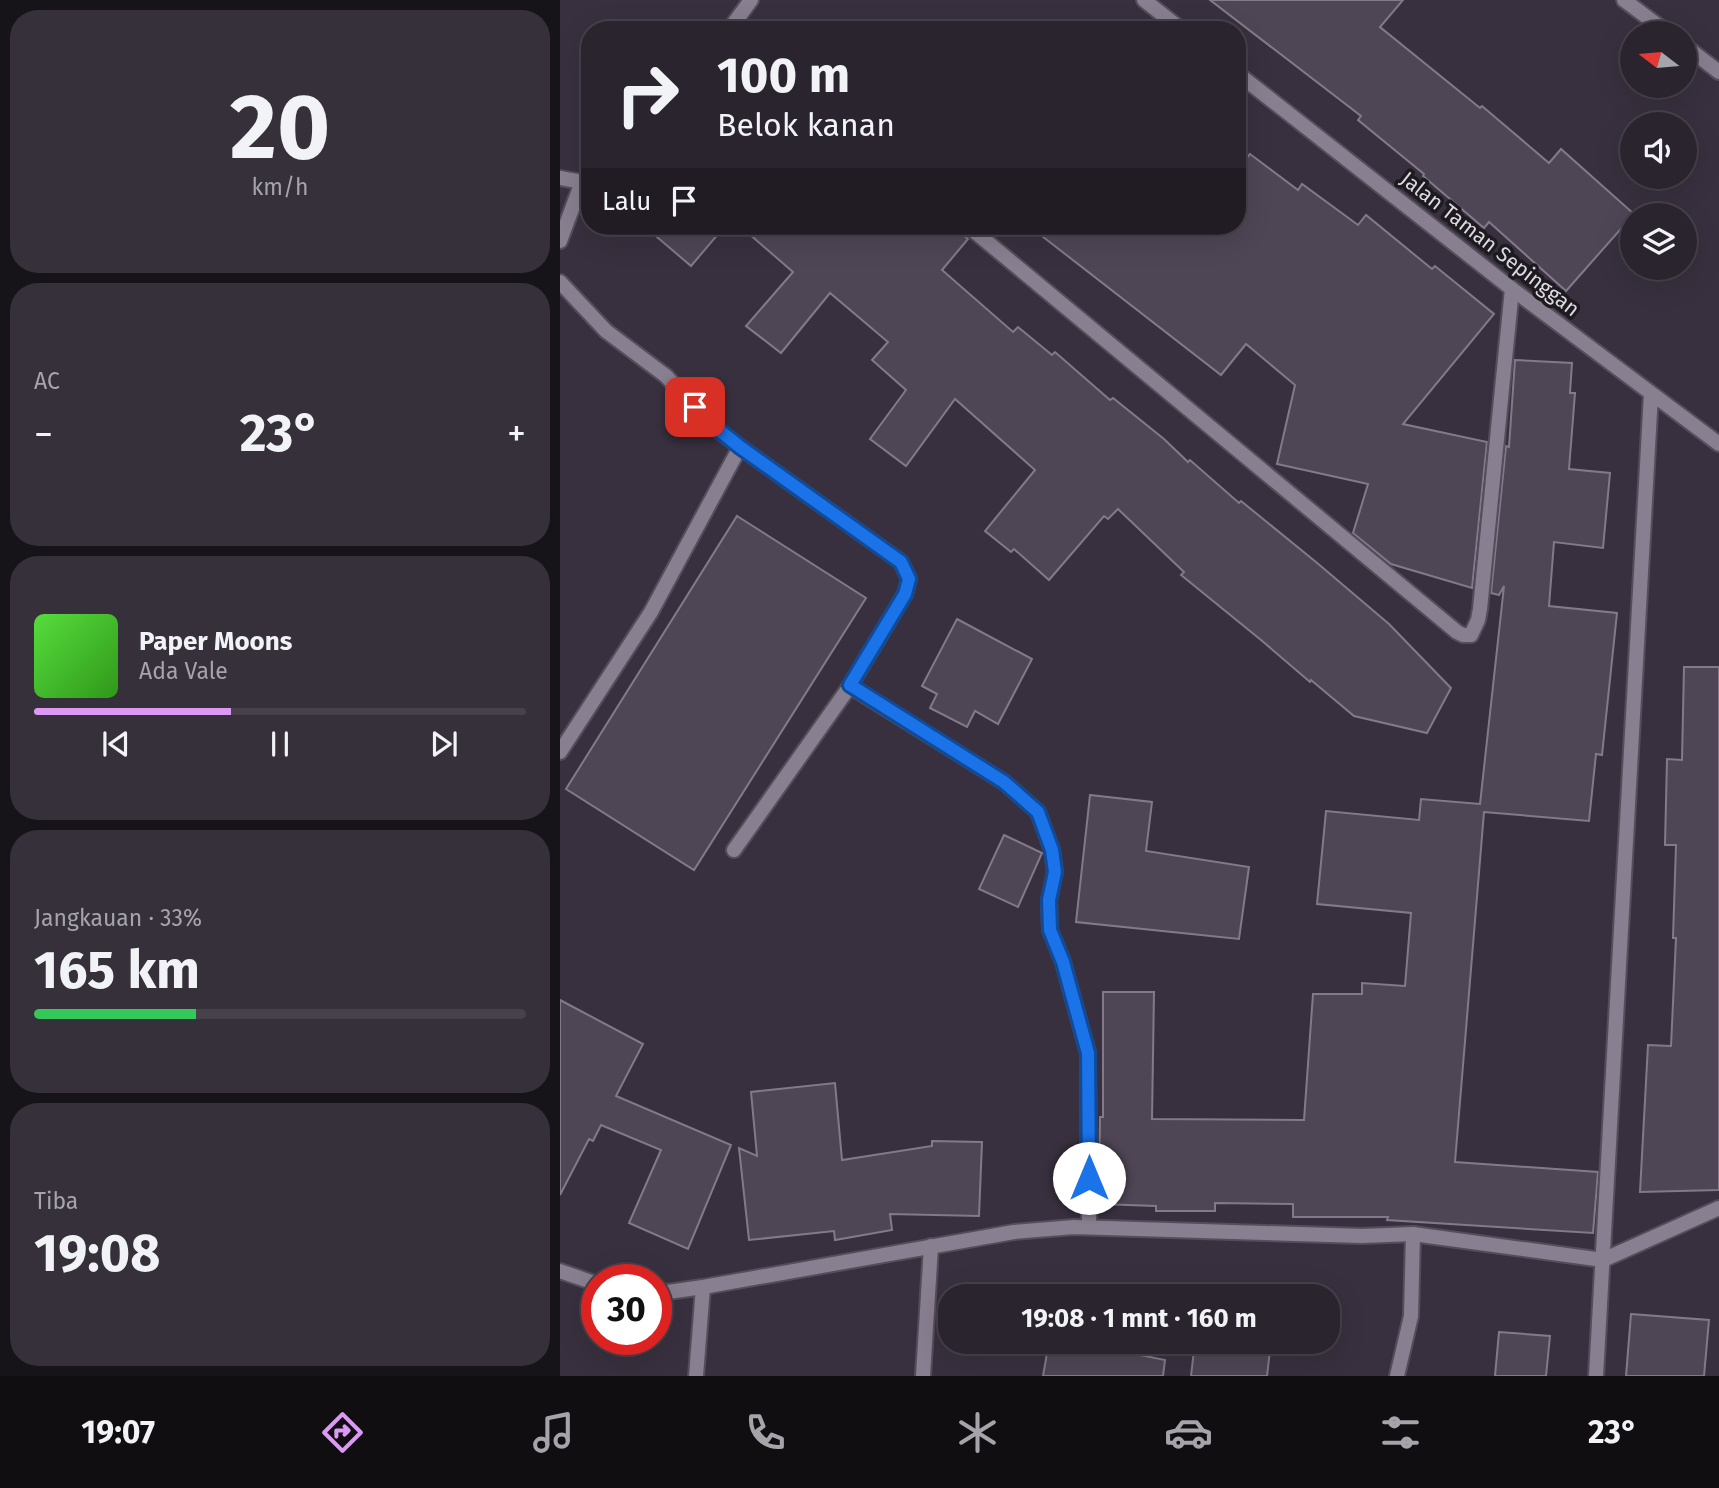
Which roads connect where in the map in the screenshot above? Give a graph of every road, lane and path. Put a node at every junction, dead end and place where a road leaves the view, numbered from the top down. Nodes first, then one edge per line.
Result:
1 (751, 0) edge
2 (1144, 0) edge
3 (1624, 0) edge
4 (736, 21) edge
5 (1171, 21) edge
6 (1652, 21) edge
7 (1698, 56) edge
8 (1719, 72) edge
9 (1246, 80) edge
10 (560, 177) edge
11 (581, 179) edge
12 (581, 192) edge
13 (979, 235) edge
14 (560, 241) edge
15 (560, 282) edge
16 (1512, 289) junction
17 (1651, 394) junction
18 (1719, 444) edge
19 (740, 447) junction
20 (850, 685) junction
21 (560, 752) edge
22 (734, 850) dead end
23 (1719, 1208) edge
24 (1089, 1227) junction
25 (1413, 1234) junction
26 (931, 1246) junction
27 (1603, 1260) junction
28 (560, 1271) edge
29 (581, 1278) edge
30 (703, 1287) junction
31 (672, 1291) edge
32 (696, 1376) edge
33 (923, 1376) edge
34 (1397, 1376) edge
35 (1596, 1376) edge

1 - 4 street
2 - 5 street
3 - 6 street
7 - 8 street
9 - 16 street, Jalan Taman Sepinggan
10 - 11 street
12 - 14 street
13 - 16 street
15 - 19 street
16 - 17 street, Jalan Taman Sepinggan
17 - 18 street, Jalan Taman Sepinggan
17 - 27 street
19 - 20 street
19 - 21 street
20 - 22 street
20 - 24 street
23 - 27 street
24 - 25 street
24 - 26 street
25 - 27 street
25 - 34 street
26 - 30 street
26 - 33 street
27 - 35 street
28 - 29 street
30 - 31 street
30 - 32 street

